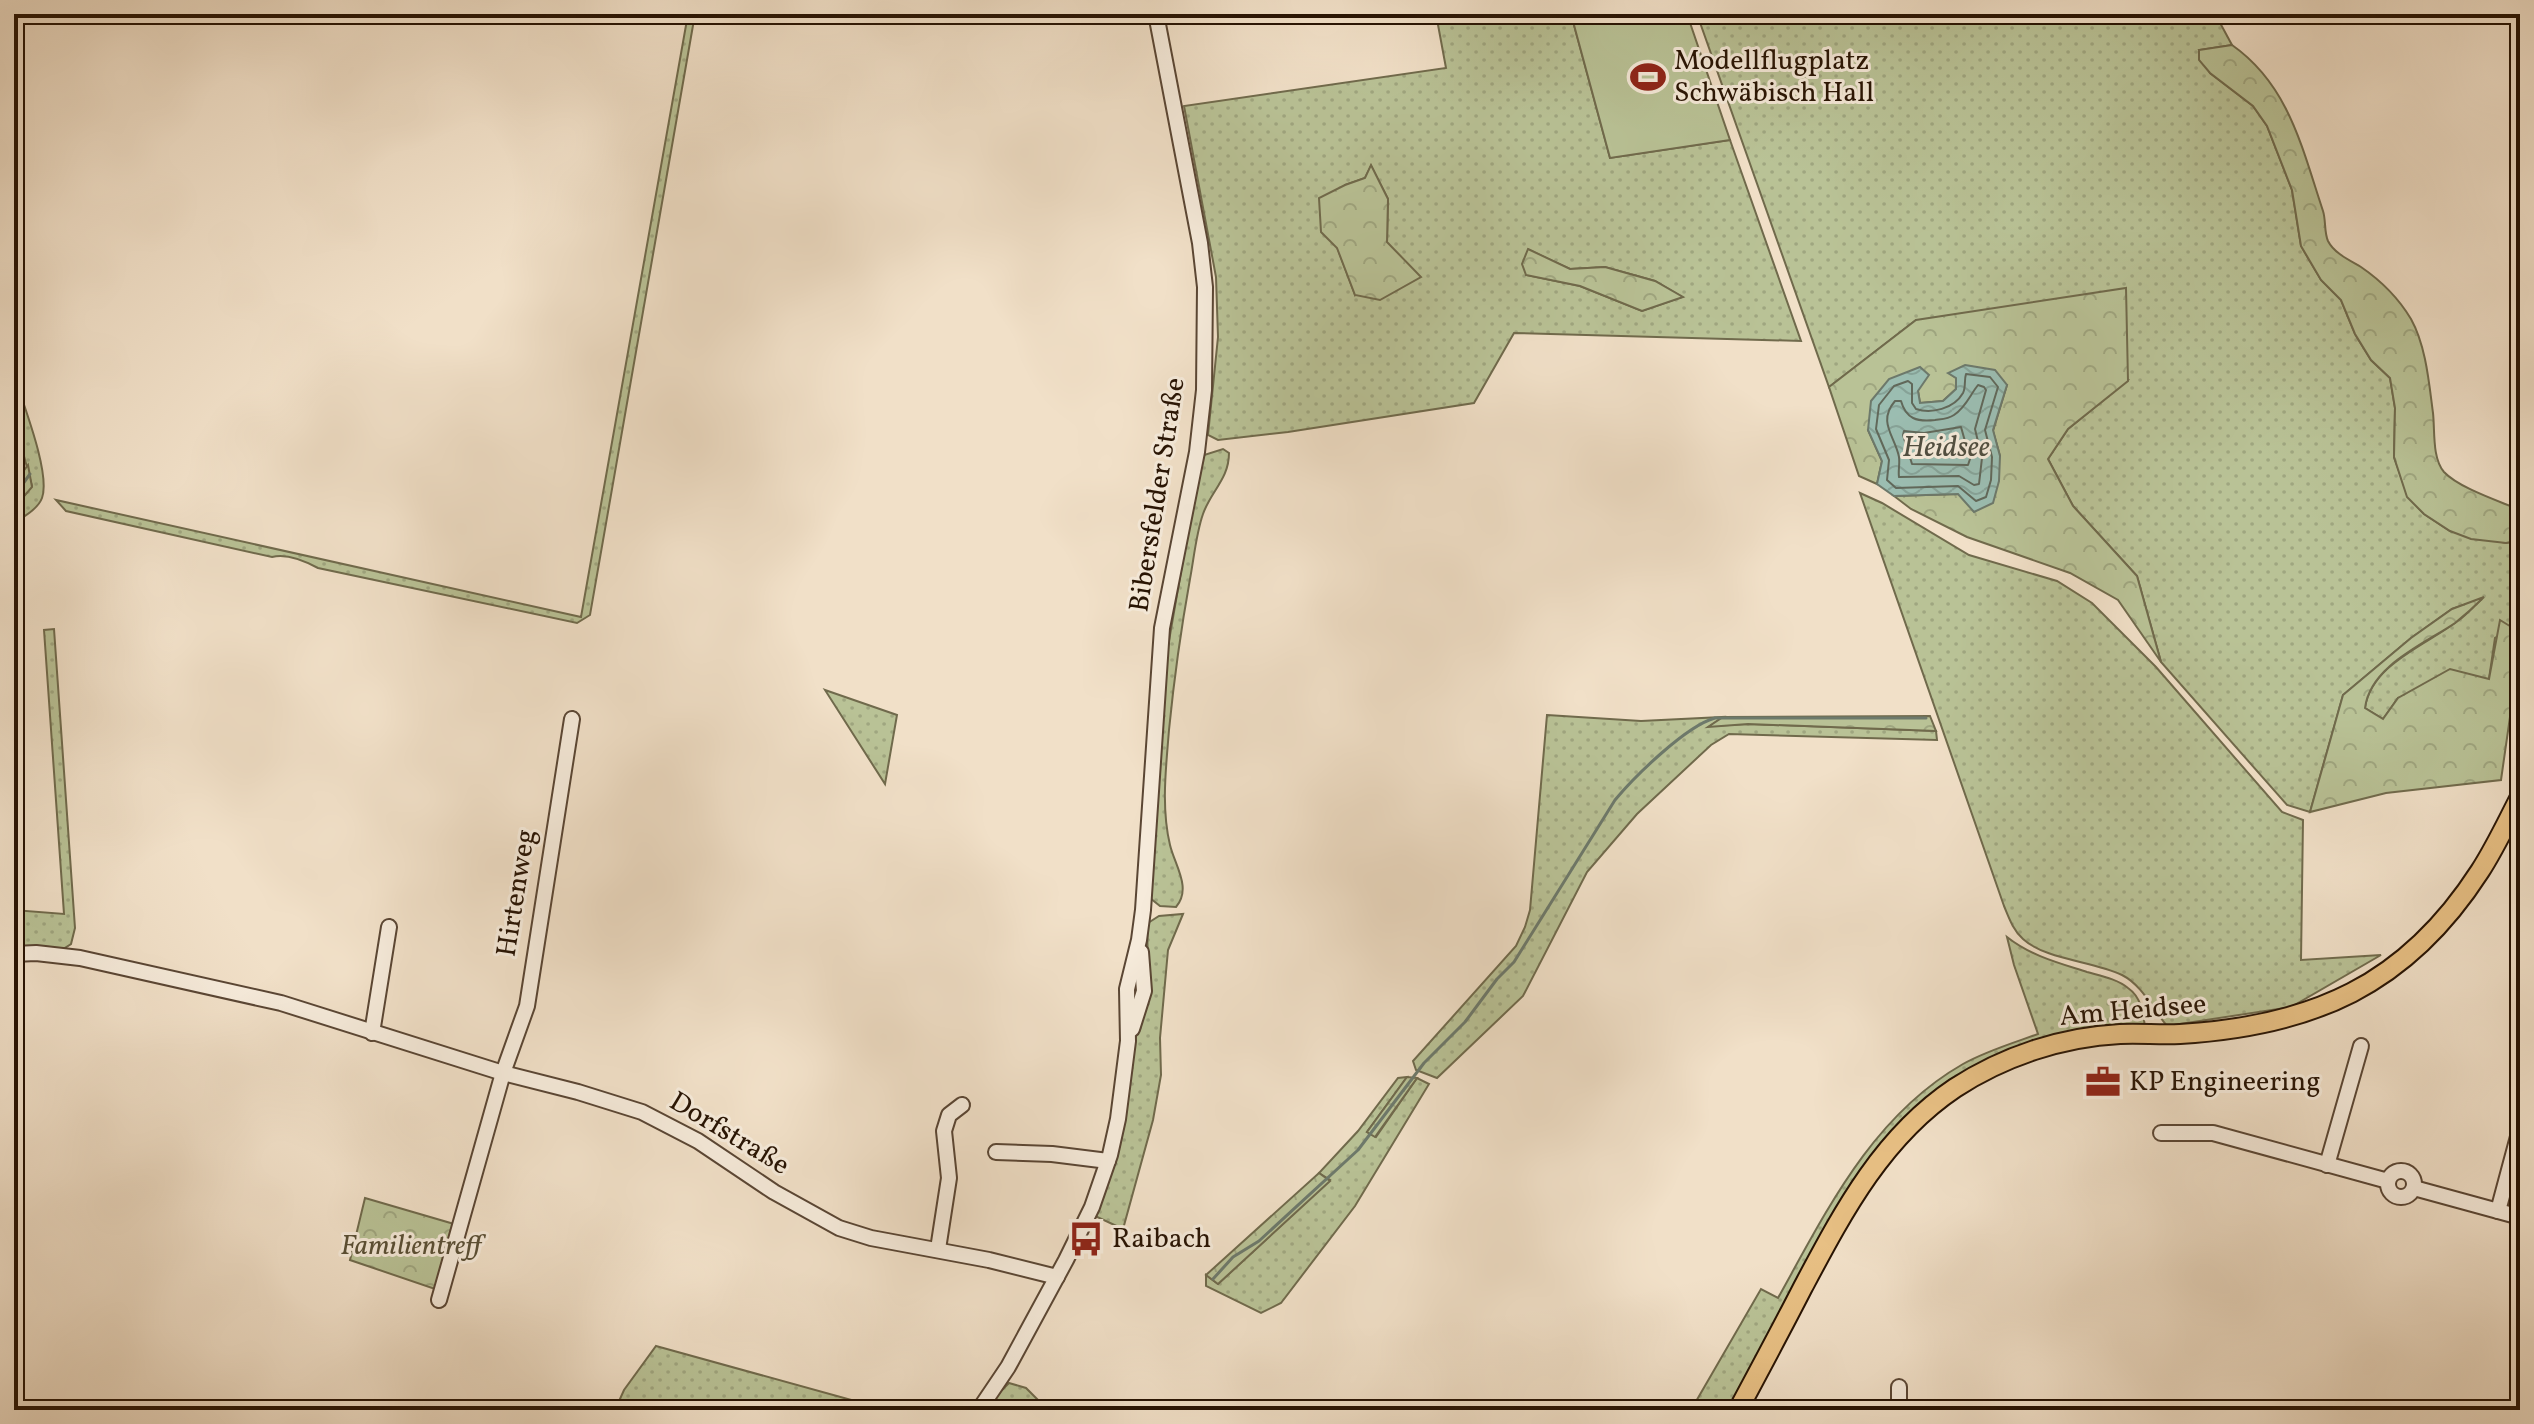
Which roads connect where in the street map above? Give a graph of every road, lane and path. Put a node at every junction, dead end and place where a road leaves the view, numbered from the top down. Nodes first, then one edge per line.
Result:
1 (1156, 14) edge
2 (572, 719) dead end
3 (2520, 797) edge
4 (389, 927) dead end
5 (14, 954) edge
6 (372, 1033) junction
7 (2361, 1046) dead end
8 (503, 1073) junction
9 (962, 1105) dead end
10 (2520, 1129) edge
11 (2161, 1133) dead end
12 (996, 1152) dead end
13 (1108, 1161) junction
14 (2327, 1165) junction
15 (2498, 1211) junction
16 (2520, 1217) edge
17 (938, 1249) junction
18 (1057, 1277) junction
19 (439, 1300) dead end
20 (1899, 1387) dead end
21 (979, 1410) edge
22 (1738, 1410) edge
23 (1899, 1410) edge

1 - 13 street, Bibersfelder Straße
2 - 8 street, Hirtenweg
3 - 22 main road, Am Heidsee
4 - 6 street
5 - 6 street, Dorfstraße
6 - 8 street, Dorfstraße
7 - 14 street
8 - 17 street, Dorfstraße
8 - 19 street, Hirtenweg
9 - 17 street
10 - 15 street
11 - 14 street
12 - 13 street
13 - 18 street, Bibersfelder Straße
14 - 15 street
15 - 16 street
17 - 18 street, Dorfstraße
18 - 21 street, Bibersfelder Straße
20 - 23 street

